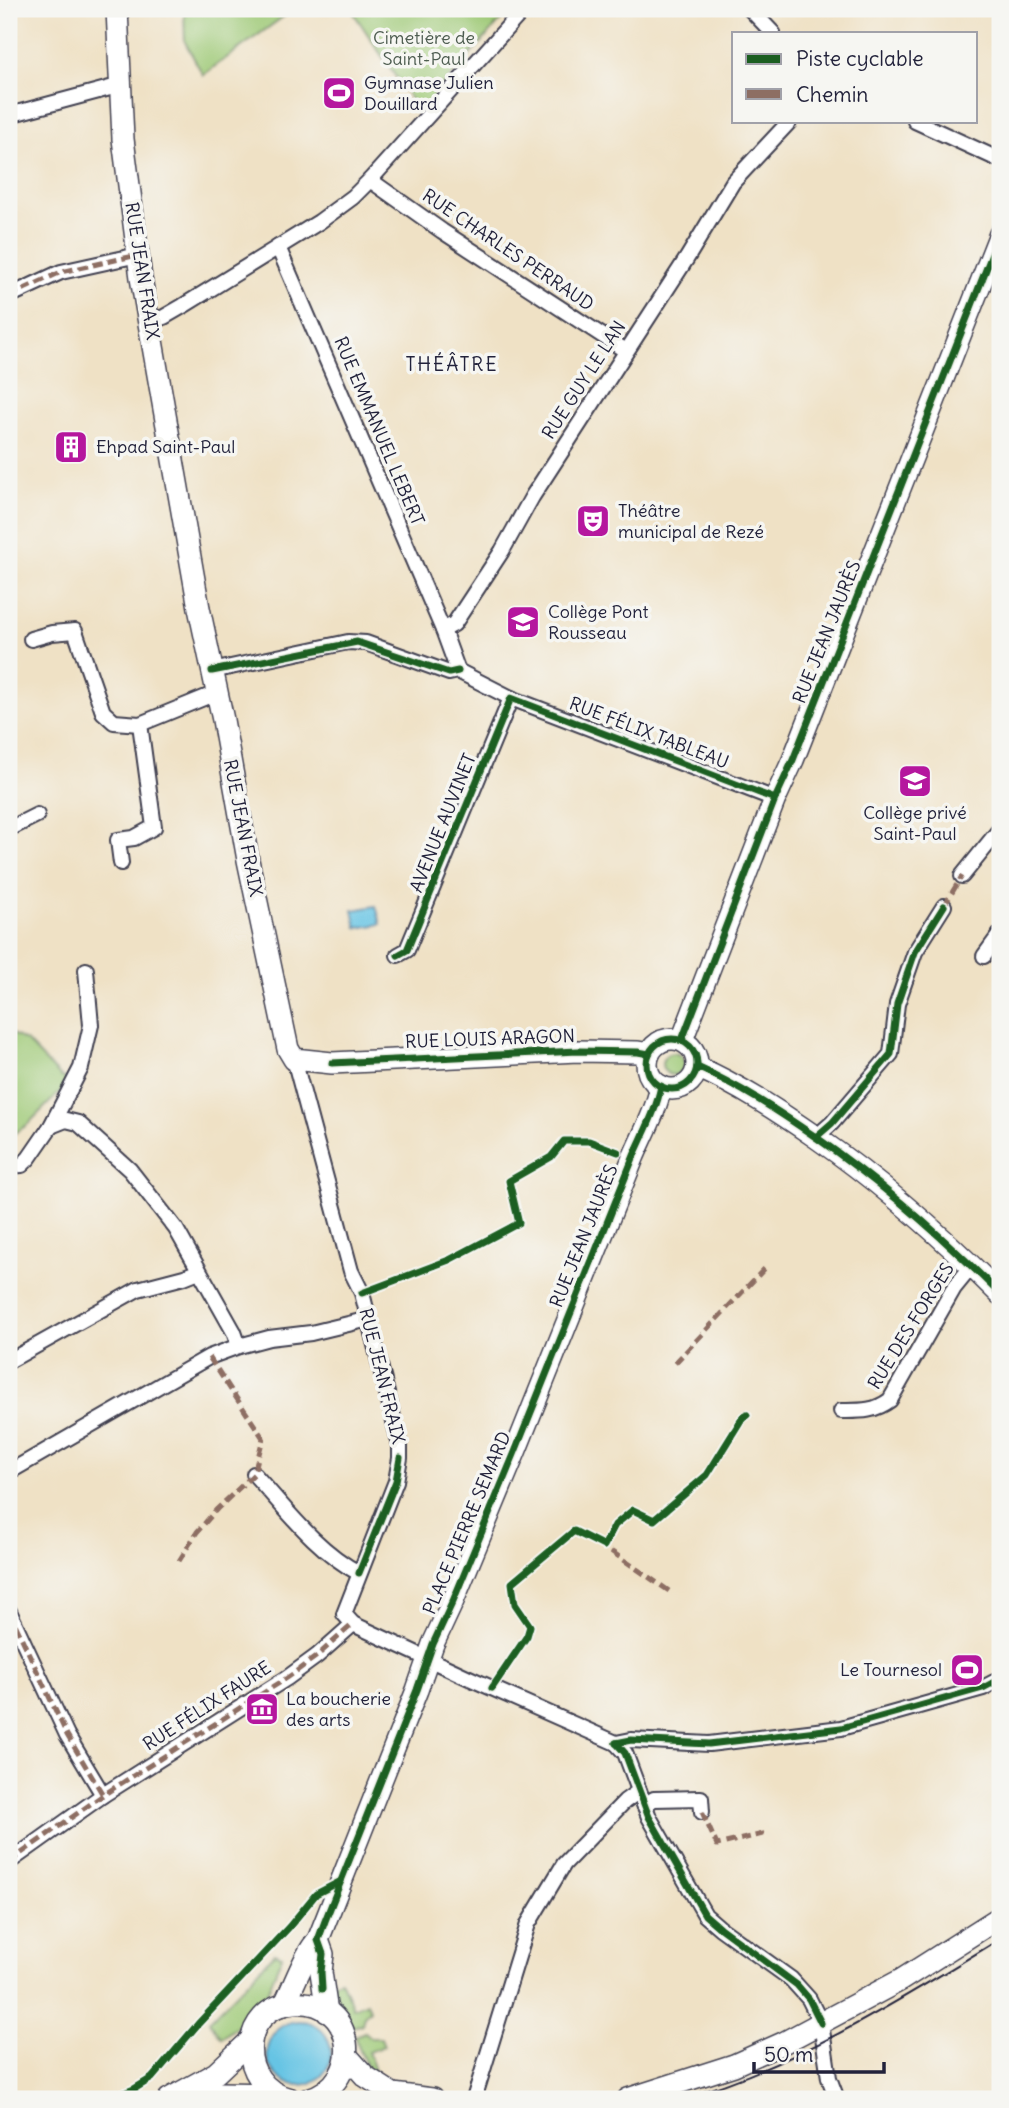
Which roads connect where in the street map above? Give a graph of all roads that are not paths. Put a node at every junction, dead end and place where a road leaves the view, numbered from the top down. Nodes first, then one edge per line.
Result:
1 (117, 9) edge
2 (524, 9) edge
3 (750, 9) edge
4 (772, 32) edge
5 (120, 87) junction
6 (9, 115) edge
7 (789, 122) edge
8 (917, 122) edge
9 (1000, 160) edge
10 (370, 180) junction
11 (1000, 234) edge
12 (278, 247) junction
13 (138, 255) junction
14 (9, 296) edge
15 (150, 322) junction
16 (626, 351) junction
17 (443, 630) junction
18 (31, 639) dead end
19 (212, 671) junction
20 (458, 671) junction
21 (216, 693) junction
22 (511, 698) junction
23 (140, 724) junction
24 (775, 799) junction
25 (37, 815) dead end
26 (9, 829) edge
27 (1000, 829) edge
28 (121, 863) dead end
29 (962, 876) dead end
30 (944, 906) dead end
31 (1000, 934) edge
32 (398, 956) dead end
33 (984, 956) dead end
34 (86, 970) dead end
35 (681, 1040) junction
36 (649, 1054) junction
37 (294, 1059) junction
38 (697, 1066) junction
39 (661, 1086) junction
40 (51, 1126) junction
41 (816, 1137) junction
42 (9, 1166) edge
43 (972, 1266) junction
44 (199, 1270) junction
45 (1000, 1294) edge
46 (369, 1319) junction
47 (239, 1346) junction
48 (9, 1361) edge
49 (536, 1398) joint
50 (841, 1411) dead end
51 (9, 1472) edge
52 (254, 1475) dead end
53 (359, 1573) junction
54 (9, 1611) edge
55 (353, 1624) junction
56 (428, 1659) junction
57 (1000, 1679) edge
58 (983, 1688) junction
59 (1000, 1690) edge
60 (616, 1743) junction
61 (103, 1796) junction
62 (641, 1798) junction
63 (702, 1812) dead end
64 (9, 1861) edge
65 (1000, 1917) edge
66 (318, 1940) junction
67 (284, 2005) junction
68 (327, 2012) junction
69 (821, 2023) junction
70 (251, 2040) junction
71 (347, 2056) junction
72 (283, 2097) edge
73 (169, 2099) edge
74 (202, 2099) edge
75 (308, 2099) edge
76 (432, 2099) edge
77 (474, 2099) edge
78 (628, 2099) edge
79 (836, 2099) edge

1 - 5 main road, RUE JEAN FRAIX
2 - 10 street
3 - 4 street
5 - 6 street
5 - 13 main road, RUE JEAN FRAIX
7 - 16 street, RUE GUY LE LAN
8 - 9 street
10 - 12 street
10 - 16 street, RUE CHARLES PERRAUD
11 - 24 main road, RUE JEAN JAURÈS
12 - 15 street
12 - 17 street, RUE EMMANUEL LEBERT
13 - 14 street
13 - 15 main road, RUE JEAN FRAIX
15 - 19 main road, RUE JEAN FRAIX
16 - 17 street, RUE GUY LE LAN
17 - 20 street
18 - 23 street
19 - 20 street, RUE FÉLIX TABLEAU
19 - 21 main road, RUE JEAN FRAIX
20 - 22 street, RUE FÉLIX TABLEAU
21 - 23 street
21 - 37 main road, RUE JEAN FRAIX
22 - 24 street, RUE FÉLIX TABLEAU
22 - 32 street, AVENUE AUVINET
23 - 28 street
24 - 35 main road, RUE JEAN JAURÈS
25 - 26 street
27 - 29 street
30 - 41 street
31 - 33 street
34 - 40 street
35 - 36 main road
35 - 38 main road
36 - 37 main road, RUE LOUIS ARAGON
36 - 39 main road
37 - 46 street, RUE JEAN FRAIX
38 - 39 main road
38 - 41 main road
39 - 49 main road, RUE JEAN JAURÈS
40 - 42 street
40 - 44 street
41 - 43 main road
43 - 45 main road
43 - 50 street, RUE DES FORGES
44 - 47 street
44 - 48 street
46 - 47 street
46 - 53 street, RUE JEAN FRAIX
47 - 51 street
49 - 56 main road, PLACE PIERRE SEMARD
52 - 53 street
53 - 55 street, RUE JEAN FRAIX
54 - 61 street
55 - 56 street
55 - 61 street, RUE FÉLIX FAURE
56 - 60 street
56 - 66 main road, PLACE PIERRE SEMARD
57 - 58 street
58 - 59 street
58 - 60 street
60 - 62 street
61 - 64 street, RUE FÉLIX FAURE
62 - 63 street
62 - 69 street
62 - 77 street
65 - 69 main road
66 - 67 main road, PLACE PIERRE SEMARD
66 - 68 main road
67 - 68 main road
67 - 70 main road
68 - 71 main road
69 - 78 main road
69 - 79 street
70 - 72 main road
70 - 73 main road
71 - 75 main road
71 - 76 main road
72 - 74 main road

